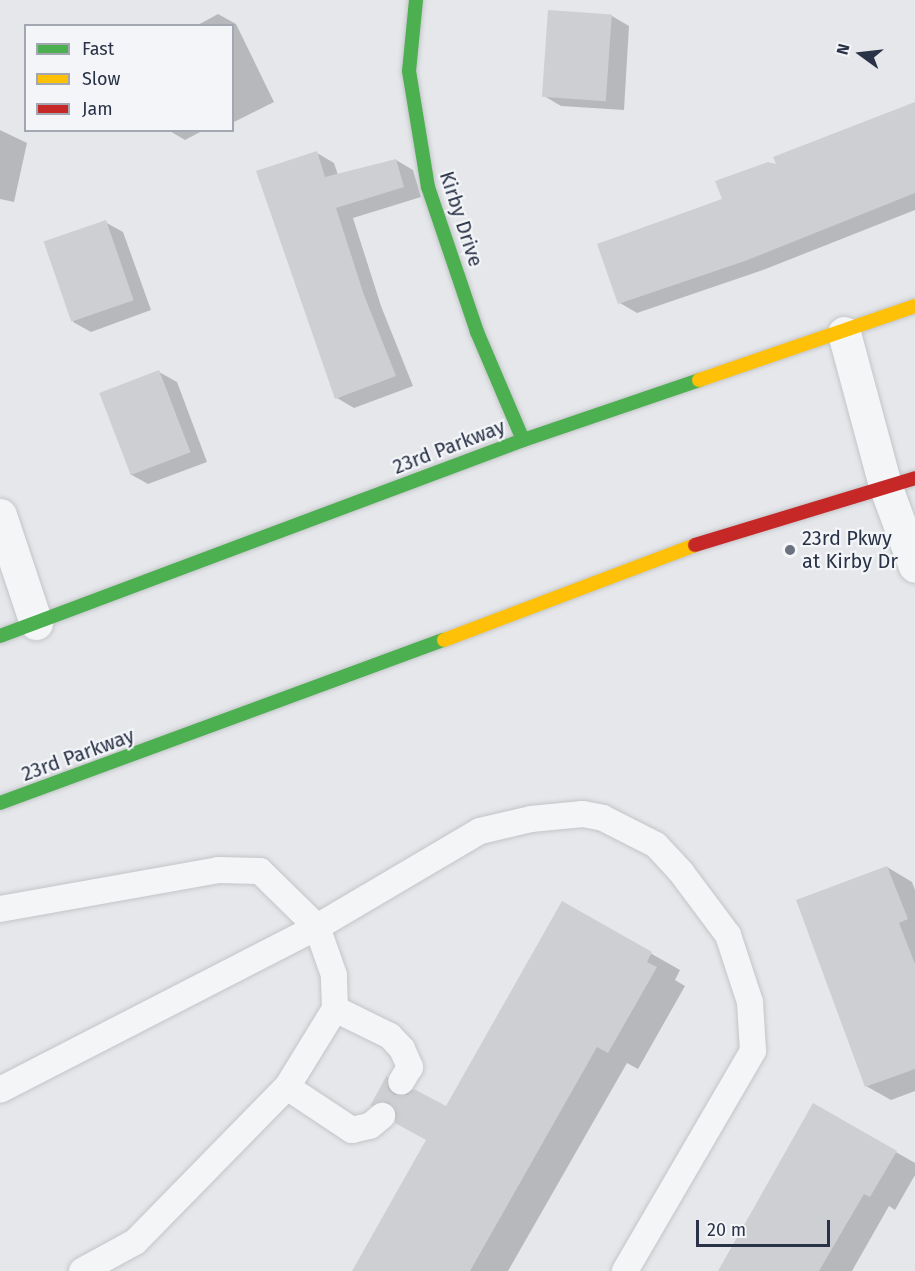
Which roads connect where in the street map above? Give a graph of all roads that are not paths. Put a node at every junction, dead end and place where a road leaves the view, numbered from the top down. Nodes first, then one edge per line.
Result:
1 (416, 0) edge
2 (915, 306) edge
3 (844, 333) junction
4 (523, 440) junction
5 (900, 482) edge
6 (0, 515) edge
7 (915, 566) edge
8 (36, 622) junction
9 (0, 636) edge
10 (0, 803) edge
11 (0, 909) edge
12 (316, 927) junction
13 (335, 1009) junction
14 (401, 1082) dead end
15 (287, 1087) junction
16 (0, 1090) edge
17 (382, 1116) dead end
18 (82, 1271) edge
19 (625, 1271) edge

1 - 4 street, Kirby Drive
2 - 3 street, 23rd Parkway
3 - 4 street, 23rd Parkway
3 - 5 street
4 - 8 street, 23rd Parkway
5 - 7 street
5 - 10 street, 23rd Parkway
6 - 8 street
8 - 9 street, 23rd Parkway
11 - 12 lane
12 - 13 lane
12 - 16 lane
12 - 19 lane
13 - 14 lane
13 - 15 lane
15 - 17 lane
15 - 18 lane

